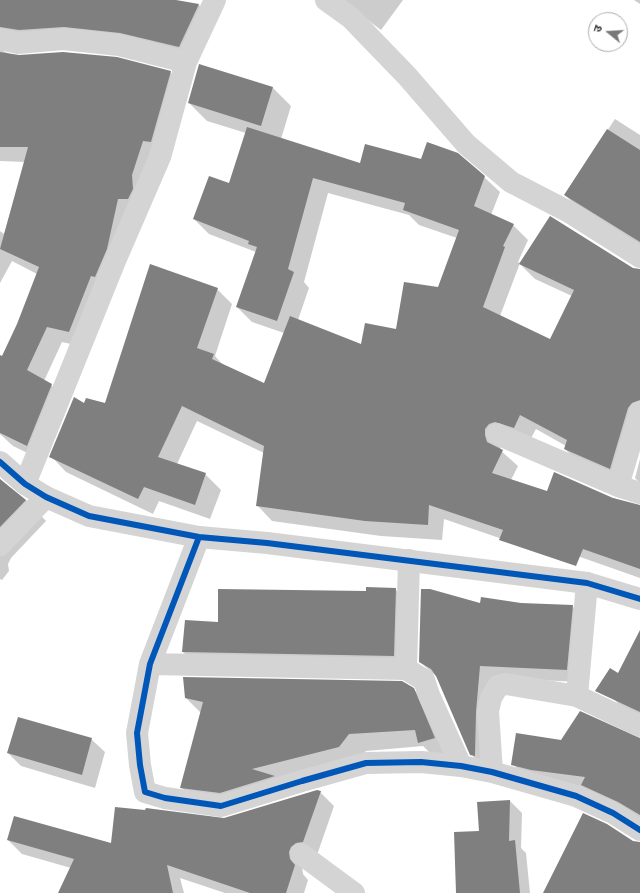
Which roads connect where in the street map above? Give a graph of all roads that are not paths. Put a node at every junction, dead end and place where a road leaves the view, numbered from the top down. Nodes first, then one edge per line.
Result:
1 (215, 0) edge
2 (326, 0) edge
3 (0, 39) edge
4 (186, 62) junction
5 (640, 257) edge
6 (640, 412) edge
7 (498, 434) dead end
8 (0, 462) edge
9 (24, 484) junction
10 (618, 486) junction
11 (640, 493) edge
12 (46, 498) junction
13 (199, 537) junction
14 (0, 545) edge
15 (409, 560) junction
16 (587, 583) junction
17 (640, 599) edge
18 (150, 664) junction
19 (406, 669) junction
20 (577, 696) junction
21 (640, 726) edge
22 (461, 766) junction
23 (492, 772) junction
24 (640, 830) edge
25 (301, 854) dead end
26 (354, 893) edge

1 - 4 street
2 - 5 street
3 - 4 street
4 - 9 street
6 - 10 street
7 - 10 street
8 - 9 street
9 - 12 street
10 - 11 street
12 - 13 street
12 - 14 street
13 - 15 street
13 - 18 street
15 - 16 street
15 - 19 street
16 - 17 street
16 - 20 street
18 - 19 street
18 - 22 street
19 - 22 street
20 - 21 street
20 - 23 street
22 - 23 street
23 - 24 street
25 - 26 street

